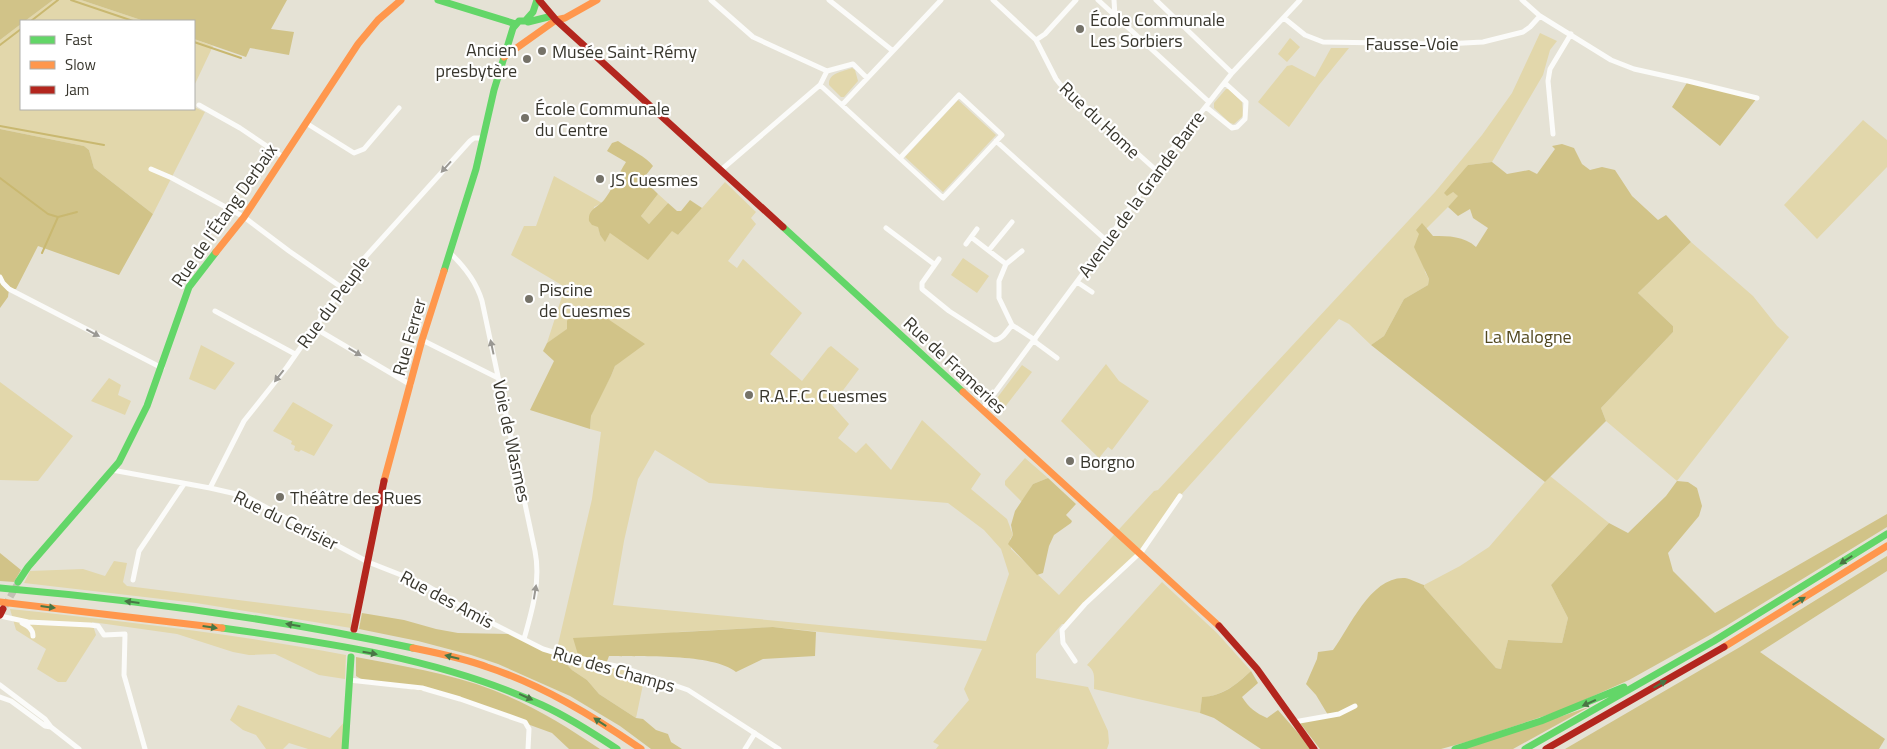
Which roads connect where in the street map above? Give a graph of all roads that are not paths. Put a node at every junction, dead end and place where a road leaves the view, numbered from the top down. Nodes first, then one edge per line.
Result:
1 (401, 0) edge
2 (438, 0) edge
3 (538, 0) edge
4 (597, 0) edge
5 (711, 0) edge
6 (829, 0) edge
7 (941, 0) edge
8 (993, 0) edge
9 (1002, 0) edge
10 (1076, 0) edge
11 (1098, 0) edge
12 (1114, 0) edge
13 (1156, 0) edge
14 (1300, 0) edge
15 (1522, 0) edge
16 (1000, 6) junction
17 (1115, 16) junction
18 (1540, 16) junction
19 (554, 18) junction
20 (1284, 18) junction
21 (527, 21) junction
22 (514, 27) junction
23 (1571, 34) junction
24 (534, 35) junction
25 (1036, 40) junction
26 (526, 42) junction
27 (893, 51) junction
28 (504, 57) junction
29 (827, 72) junction
30 (1232, 73) junction
31 (867, 78) junction
32 (1225, 83) junction
33 (820, 85) junction
34 (1757, 98) dead end
35 (1208, 104) junction
36 (199, 105) dead end
37 (842, 105) junction
38 (399, 108) dead end
39 (306, 123) junction
40 (1553, 134) dead end
41 (482, 138) junction
42 (996, 141) junction
43 (283, 157) junction
44 (901, 158) junction
45 (152, 170) dead end
46 (721, 170) junction
47 (1156, 170) junction
48 (244, 217) junction
49 (1012, 222) dead end
50 (886, 228) dead end
51 (977, 229) dead end
52 (971, 237) junction
53 (1106, 241) junction
54 (966, 244) dead end
55 (989, 250) junction
56 (1022, 251) dead end
57 (450, 253) junction
58 (938, 259) dead end
59 (934, 264) junction
60 (1006, 264) junction
61 (0, 277) edge
62 (1077, 282) junction
63 (342, 287) junction
64 (1092, 292) dead end
65 (215, 311) dead end
66 (1012, 325) junction
67 (313, 327) junction
68 (422, 340) junction
69 (1034, 341) junction
70 (295, 354) junction
71 (1057, 358) dead end
72 (162, 368) junction
73 (498, 378) junction
74 (411, 385) junction
75 (982, 410) junction
76 (112, 470) junction
77 (184, 484) junction
78 (210, 488) junction
79 (1180, 496) dead end
80 (1887, 534) edge
81 (1887, 546) edge
82 (1139, 554) junction
83 (368, 562) junction
84 (133, 580) dead end
85 (18, 582) tunnel mouth
86 (0, 588) edge
87 (1, 610) edge
88 (18, 620) junction
89 (354, 628) dead end
90 (34, 636) dead end
91 (524, 639) junction
92 (350, 656) dead end
93 (1075, 661) dead end
94 (1650, 678) junction
95 (348, 680) junction
96 (0, 686) edge
97 (0, 697) edge
98 (1355, 706) dead end
99 (1294, 722) junction
100 (51, 727) junction
101 (755, 733) junction
102 (1549, 748) edge
103 (79, 749) edge
104 (145, 749) edge
105 (345, 749) edge
106 (528, 749) edge
107 (617, 749) edge
108 (641, 749) edge
109 (745, 749) edge
110 (779, 749) edge
111 (1314, 749) edge
112 (1455, 749) edge
113 (1525, 749) edge

1 - 39 main road, Rue de l'Étang Derbaix
2 - 22 main road
3 - 19 main road, Rue de Frameries
3 - 21 main road
4 - 19 main road
5 - 29 street
6 - 27 street
7 - 27 street
8 - 16 street
9 - 16 street
10 - 25 street
11 - 17 street
12 - 17 street
13 - 30 street
14 - 20 street, Avenue de la Grande Barre
15 - 18 street
16 - 25 street
17 - 35 street
18 - 20 street, Fausse-Voie
18 - 23 street
19 - 21 main road
19 - 24 main road
19 - 46 main road, Rue de Frameries
20 - 30 street, Avenue de la Grande Barre
21 - 22 main road
21 - 24 main road
22 - 26 main road
22 - 28 main road, Rue Ferrer
23 - 34 street
23 - 40 street
24 - 26 main road
25 - 47 street, Rue du Home
26 - 28 main road
27 - 31 street
28 - 41 main road, Rue Ferrer
29 - 31 street
29 - 33 street
30 - 32 street, Avenue de la Grande Barre
31 - 37 street
32 - 35 street, Avenue de la Grande Barre
32 - 35 street, Avenue de la Grande Barre
33 - 37 street
33 - 46 street
35 - 47 street, Avenue de la Grande Barre
36 - 43 street
37 - 44 street
38 - 39 street
39 - 43 main road, Rue de l'Étang Derbaix
41 - 57 main road, Rue Ferrer
41 -> 63 street, Rue du Peuple
42 - 44 street
42 - 44 street
42 - 53 street
43 - 48 main road, Rue de l'Étang Derbaix
45 - 48 street
46 - 75 main road, Rue de Frameries
47 - 53 street, Avenue de la Grande Barre
48 - 63 street
48 - 72 main road, Rue de l'Étang Derbaix
49 - 55 street
50 - 59 street
51 - 52 street
52 - 54 street
52 - 55 street
53 - 62 street, Avenue de la Grande Barre
55 - 60 street
56 - 60 street
57 - 68 main road, Rue Ferrer
73 -> 57 street, Voie de Wasmes
58 - 59 street
59 - 66 street
60 - 66 street
61 -> 72 street
62 - 64 street, Avenue de la Grande Barre
62 - 69 street, Avenue de la Grande Barre
63 - 67 street, Rue du Peuple
65 - 70 street
66 - 69 street
67 - 70 street, Rue du Peuple
67 -> 74 street
68 - 73 street
68 - 74 main road, Rue Ferrer
69 - 71 street
69 - 75 street, Avenue de la Grande Barre
70 -> 78 street, Rue du Peuple
72 - 76 main road, Rue de l'Étang Derbaix
91 -> 73 street, Voie de Wasmes
74 - 83 main road, Rue Ferrer
75 - 82 main road, Rue de Frameries
76 - 77 street, Rue du Cerisier
76 - 85 main road, Rue de l'Étang Derbaix
77 - 78 street, Rue du Cerisier
77 - 84 street
78 - 83 street, Rue du Cerisier
79 - 82 street
80 -> 94 main road
102 -> 81 main road
82 - 93 street
82 - 99 main road, Rue de Frameries
83 - 89 main road, Rue Ferrer
83 - 91 street, Rue des Amis
108 -> 86 main road
87 - 88 street
87 -> 107 main road
88 - 90 street
88 - 104 street
91 - 101 street, Rue des Champs
92 - 95 main road
94 -> 112 main road
94 - 113 main road
95 - 105 main road
95 - 106 street
96 - 100 street
97 - 100 street
98 - 99 street
99 - 111 main road, Rue de Frameries
100 - 103 street
101 - 109 street
101 - 110 street, Rue des Champs

